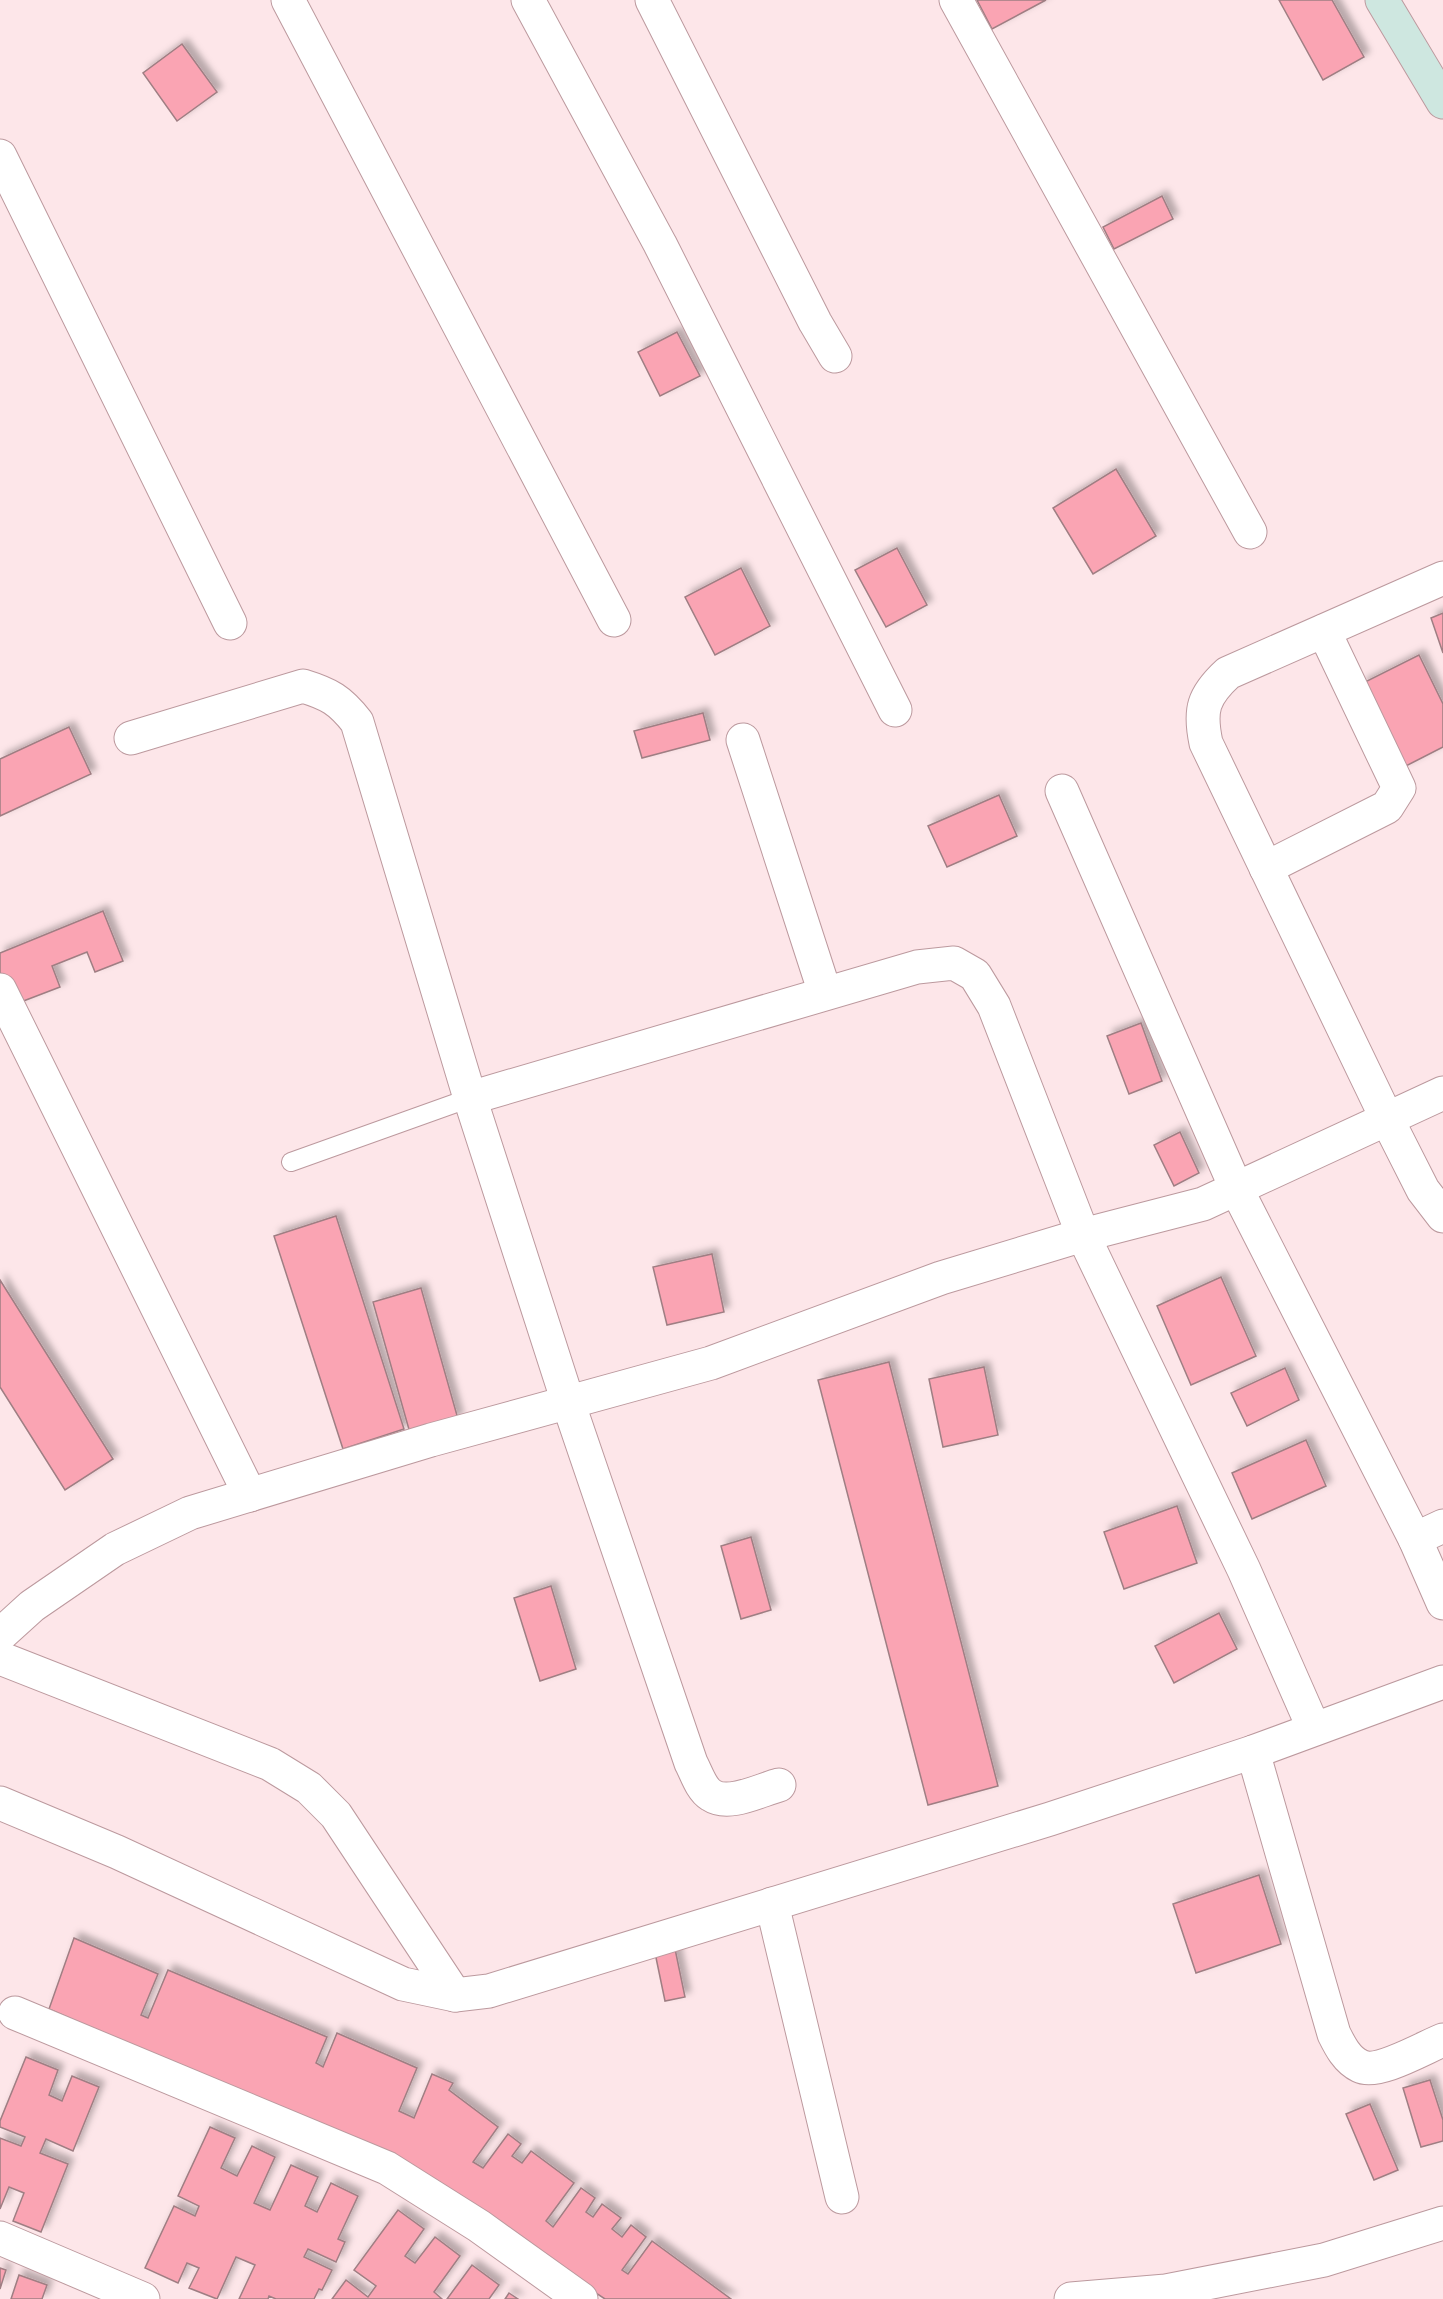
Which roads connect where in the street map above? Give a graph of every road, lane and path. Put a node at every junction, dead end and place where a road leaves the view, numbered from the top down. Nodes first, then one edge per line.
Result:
1 (288, 0) edge
2 (528, 0) edge
3 (652, 0) edge
4 (956, 0) edge
5 (1382, 0) edge
6 (1443, 102) edge
7 (0, 156) edge
8 (835, 356) dead end
9 (1250, 532) dead end
10 (1443, 578) edge
11 (614, 620) dead end
12 (230, 623) dead end
13 (1324, 631) junction
14 (895, 710) dead end
15 (131, 738) dead end
16 (743, 740) dead end
17 (1062, 791) dead end
18 (1266, 868) junction
19 (0, 990) edge
20 (825, 993) junction
21 (1443, 1093) edge
22 (470, 1098) junction
23 (1387, 1119) junction
24 (291, 1161) dead end
25 (1236, 1188) junction
26 (1443, 1216) edge
27 (1083, 1234) junction
28 (568, 1402) junction
29 (250, 1495) junction
30 (1429, 1532) edge
31 (1443, 1603) edge
32 (0, 1635) edge
33 (0, 1658) edge
34 (1443, 1682) edge
35 (1314, 1729) junction
36 (1253, 1752) junction
37 (779, 1785) dead end
38 (0, 1803) edge
39 (772, 1904) junction
40 (455, 1995) junction
41 (15, 2013) dead end
42 (1443, 2040) edge
43 (842, 2197) dead end
44 (1443, 2223) edge
45 (0, 2238) edge
46 (143, 2299) edge
47 (581, 2299) edge
48 (1071, 2299) edge

1 - 11 street
2 - 14 street
3 - 8 street
4 - 9 street
5 - 6 street
7 - 12 street
10 - 13 street
13 - 18 street
13 - 18 street
15 - 22 street
16 - 20 street
17 - 25 street
18 - 23 street
19 - 29 street
20 - 22 street
20 - 27 street
21 - 23 street
22 - 24 lane
22 - 28 street
23 - 25 street
23 - 26 street
25 - 27 street
25 - 30 street
27 - 28 street
27 - 35 street
28 - 29 street
28 - 37 street
29 - 32 street
30 - 31 street
33 - 40 street
34 - 35 street
35 - 36 street
36 - 39 street
36 - 42 street
38 - 40 street
39 - 40 street
39 - 43 street
41 - 47 street
44 - 48 street
45 - 46 street

